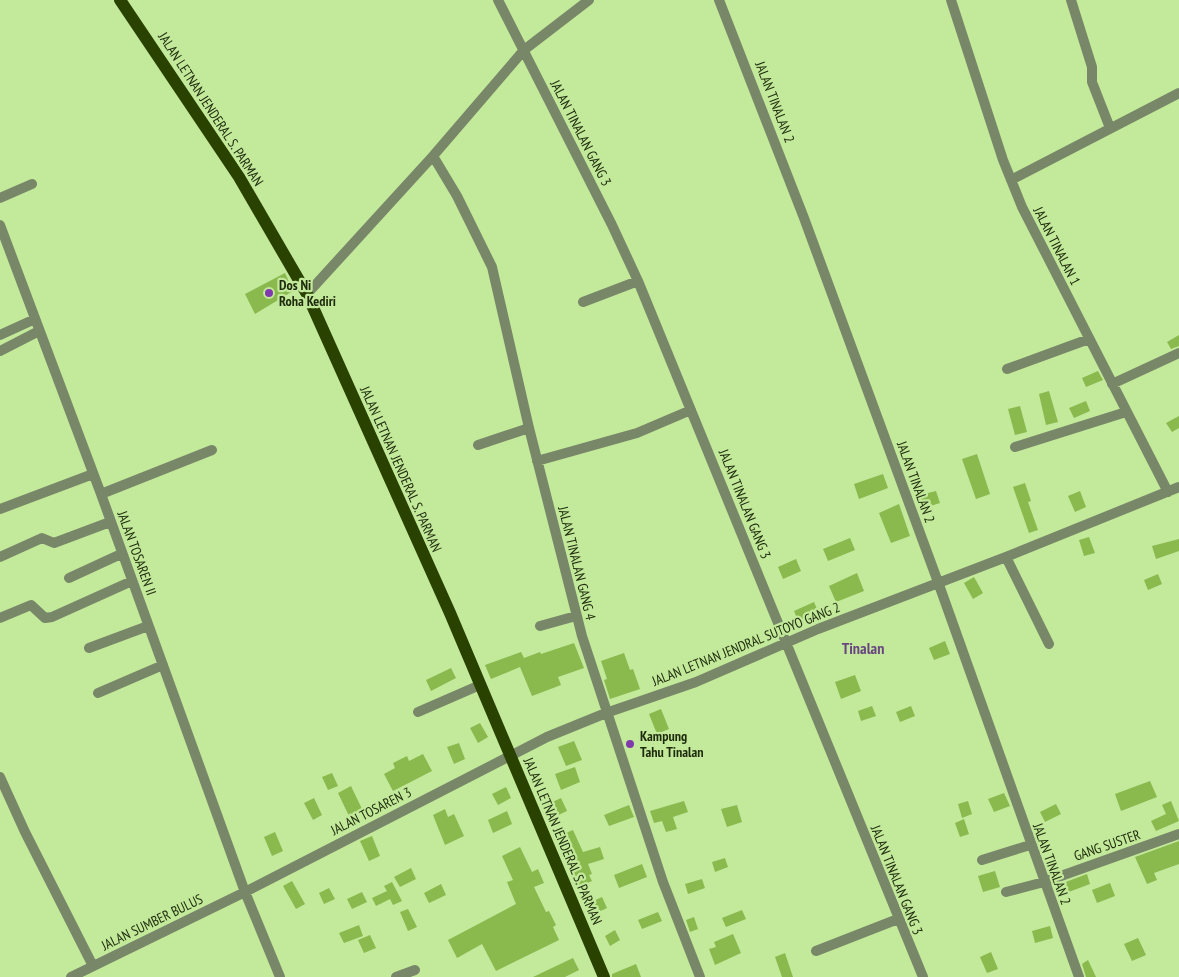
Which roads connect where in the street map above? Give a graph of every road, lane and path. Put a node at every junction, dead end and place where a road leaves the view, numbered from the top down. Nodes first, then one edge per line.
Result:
1 (120, 0) edge
2 (498, 0) edge
3 (589, 0) edge
4 (719, 0) edge
5 (951, 0) edge
6 (1071, 0) edge
7 (524, 50) junction
8 (1179, 93) edge
9 (1110, 128) junction
10 (433, 156) junction
11 (1011, 180) junction
12 (32, 184) dead end
13 (0, 198) edge
14 (0, 225) edge
15 (638, 281) junction
16 (307, 294) junction
17 (582, 302) dead end
18 (35, 319) junction
19 (40, 331) junction
20 (0, 335) edge
21 (1089, 339) junction
22 (0, 351) edge
23 (1179, 354) edge
24 (1008, 369) dead end
25 (1112, 384) junction
26 (691, 410) junction
27 (1126, 412) junction
28 (528, 428) junction
29 (478, 445) dead end
30 (1016, 447) dead end
31 (212, 450) dead end
32 (537, 461) junction
33 (93, 474) junction
34 (1179, 487) edge
35 (1168, 492) junction
36 (101, 494) junction
37 (0, 509) edge
38 (110, 522) junction
39 (121, 554) junction
40 (0, 557) edge
41 (1006, 557) junction
42 (69, 578) dead end
43 (132, 581) junction
44 (938, 582) junction
45 (576, 616) junction
46 (0, 618) edge
47 (148, 626) junction
48 (540, 626) dead end
49 (785, 644) junction
50 (1049, 644) dead end
51 (89, 648) dead end
52 (163, 665) junction
53 (480, 685) junction
54 (98, 693) dead end
55 (418, 712) dead end
56 (606, 713) junction
57 (510, 755) junction
58 (0, 777) edge
59 (1179, 834) edge
60 (1030, 845) junction
61 (982, 860) dead end
62 (1044, 882) junction
63 (245, 892) junction
64 (1006, 892) dead end
65 (898, 919) junction
66 (816, 951) dead end
67 (93, 966) junction
68 (415, 970) dead end
69 (71, 977) edge
70 (280, 977) edge
71 (396, 977) edge
72 (604, 977) edge
73 (700, 977) edge
74 (922, 977) edge
75 (1079, 977) edge

1 - 16 main road, JALAN LETNAN JENDERAL S. PARMAN
2 - 7 street, JALAN TINALAN GANG 3
3 - 7 street
4 - 44 street, JALAN TINALAN 2
5 - 11 street, JALAN TINALAN 1
6 - 9 street
7 - 10 street
7 - 15 street, JALAN TINALAN GANG 3
8 - 9 street
9 - 11 street
10 - 16 street
10 - 28 street, JALAN TINALAN GANG 4
11 - 21 street, JALAN TINALAN 1
12 - 13 street
14 - 18 street, JALAN TOSAREN II
15 - 17 street
15 - 26 street, JALAN TINALAN GANG 3
16 - 53 main road, JALAN LETNAN JENDERAL S. PARMAN
18 - 19 street, JALAN TOSAREN II
18 - 20 street
19 - 22 street
19 - 33 street, JALAN TOSAREN II
21 - 24 street
21 - 25 street, JALAN TINALAN 1
23 - 25 street
25 - 27 street, JALAN TINALAN 1
26 - 32 street
26 - 49 street, JALAN TINALAN GANG 3
27 - 30 street
27 - 35 street, JALAN TINALAN 1
28 - 29 street
28 - 32 street, JALAN TINALAN GANG 4
31 - 36 street
32 - 45 street, JALAN TINALAN GANG 4
33 - 36 street, JALAN TOSAREN II
33 - 37 street
34 - 35 street, JALAN LETNAN JENDRAL SUTOYO GANG 2
35 - 41 street, JALAN LETNAN JENDRAL SUTOYO GANG 2
36 - 38 street, JALAN TOSAREN II
38 - 39 street, JALAN TOSAREN II
38 - 40 street
39 - 42 street
39 - 43 street, JALAN TOSAREN II
41 - 44 street, JALAN LETNAN JENDRAL SUTOYO GANG 2
41 - 50 street
43 - 46 street
43 - 47 street, JALAN TOSAREN II
44 - 49 street, JALAN LETNAN JENDRAL SUTOYO GANG 2
44 - 60 street, JALAN TINALAN 2
45 - 48 street
45 - 56 street, JALAN TINALAN GANG 4
47 - 51 street
47 - 52 street, JALAN TOSAREN II
49 - 56 street, JALAN LETNAN JENDRAL SUTOYO GANG 2
49 - 65 street, JALAN TINALAN GANG 3
52 - 54 street
52 - 63 street, JALAN TOSAREN II
53 - 55 street
53 - 57 main road, JALAN LETNAN JENDERAL S. PARMAN
56 - 57 street, JALAN LETNAN JENDRAL SUTOYO GANG 2
56 - 73 street, JALAN TINALAN GANG 4
57 - 63 street, JALAN TOSAREN 3
57 - 72 main road, JALAN LETNAN JENDERAL S. PARMAN
58 - 67 street
59 - 62 street, GANG SUSTER
60 - 61 street
60 - 62 street, JALAN TINALAN 2
62 - 64 street, GANG SUSTER
62 - 75 street, JALAN TINALAN 2
63 - 67 street, JALAN SUMBER BULUS
63 - 70 street, JALAN TOSAREN II
65 - 66 street
65 - 74 street, JALAN TINALAN GANG 3
67 - 69 street, JALAN SUMBER BULUS
68 - 71 street

